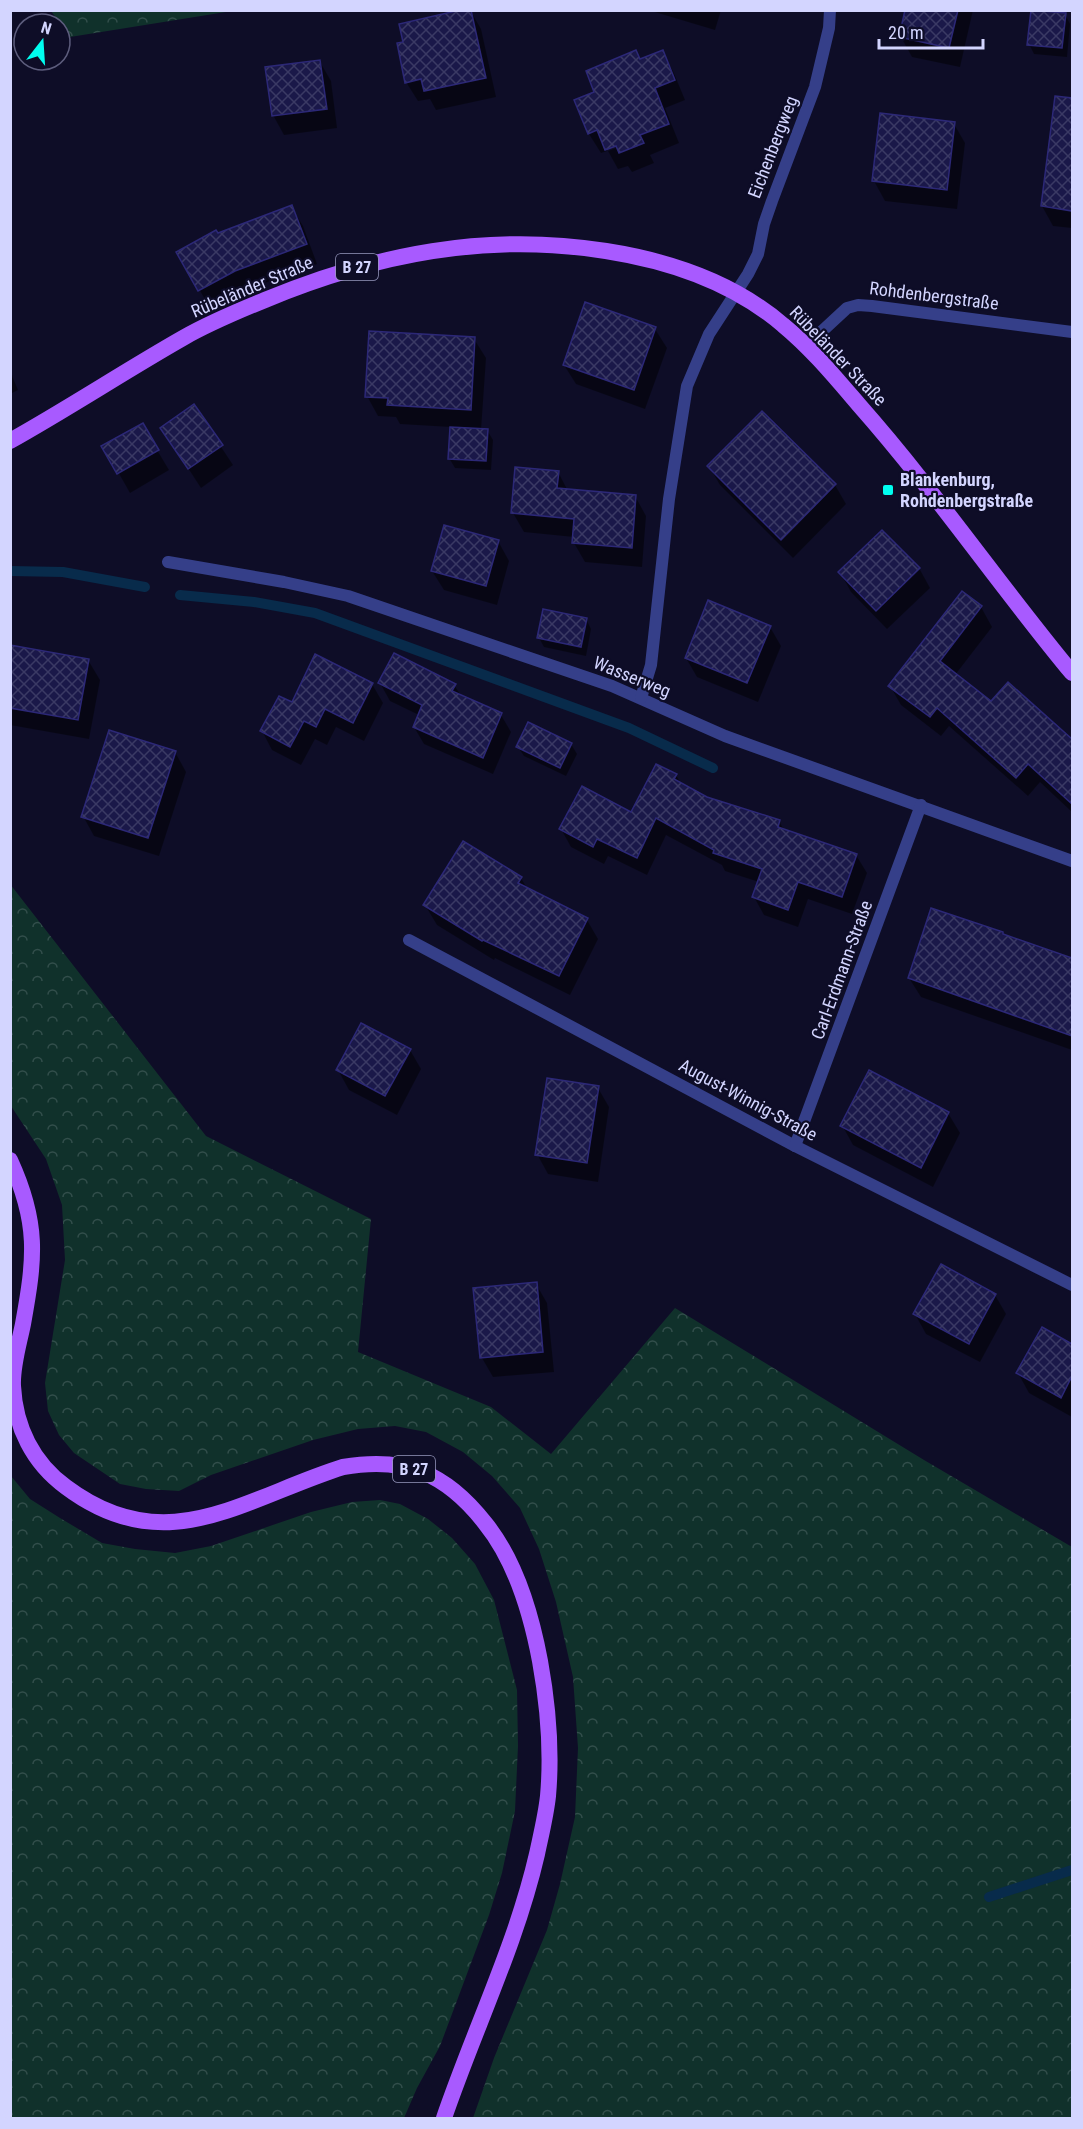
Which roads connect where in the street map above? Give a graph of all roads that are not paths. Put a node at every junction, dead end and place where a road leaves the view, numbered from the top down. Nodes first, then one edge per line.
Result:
1 (830, 10) edge
2 (736, 292) junction
3 (1072, 332) edge
4 (806, 346) junction
5 (10, 441) edge
6 (168, 562) dead end
7 (1072, 673) edge
8 (641, 698) junction
9 (921, 805) junction
10 (1072, 861) edge
11 (409, 940) dead end
12 (795, 1146) junction
13 (10, 1160) edge
14 (1072, 1285) edge
15 (444, 2118) edge

1 - 2 street, Eichenbergweg
2 - 4 main road, Rübeländer Straße / B 27
2 - 5 main road, Rübeländer Straße / B 27
2 - 8 street, Eichenbergweg
3 - 4 street, Rohdenbergstraße
4 - 7 main road, Rübeländer Straße / B 27
6 - 8 street, Wasserweg
8 - 9 street, Wasserweg
9 - 10 street, Wasserweg
9 - 12 street, Carl-Erdmann-Straße
11 - 12 street, August-Winnig-Straße
12 - 14 street, August-Winnig-Straße
13 - 15 main road, B 27

